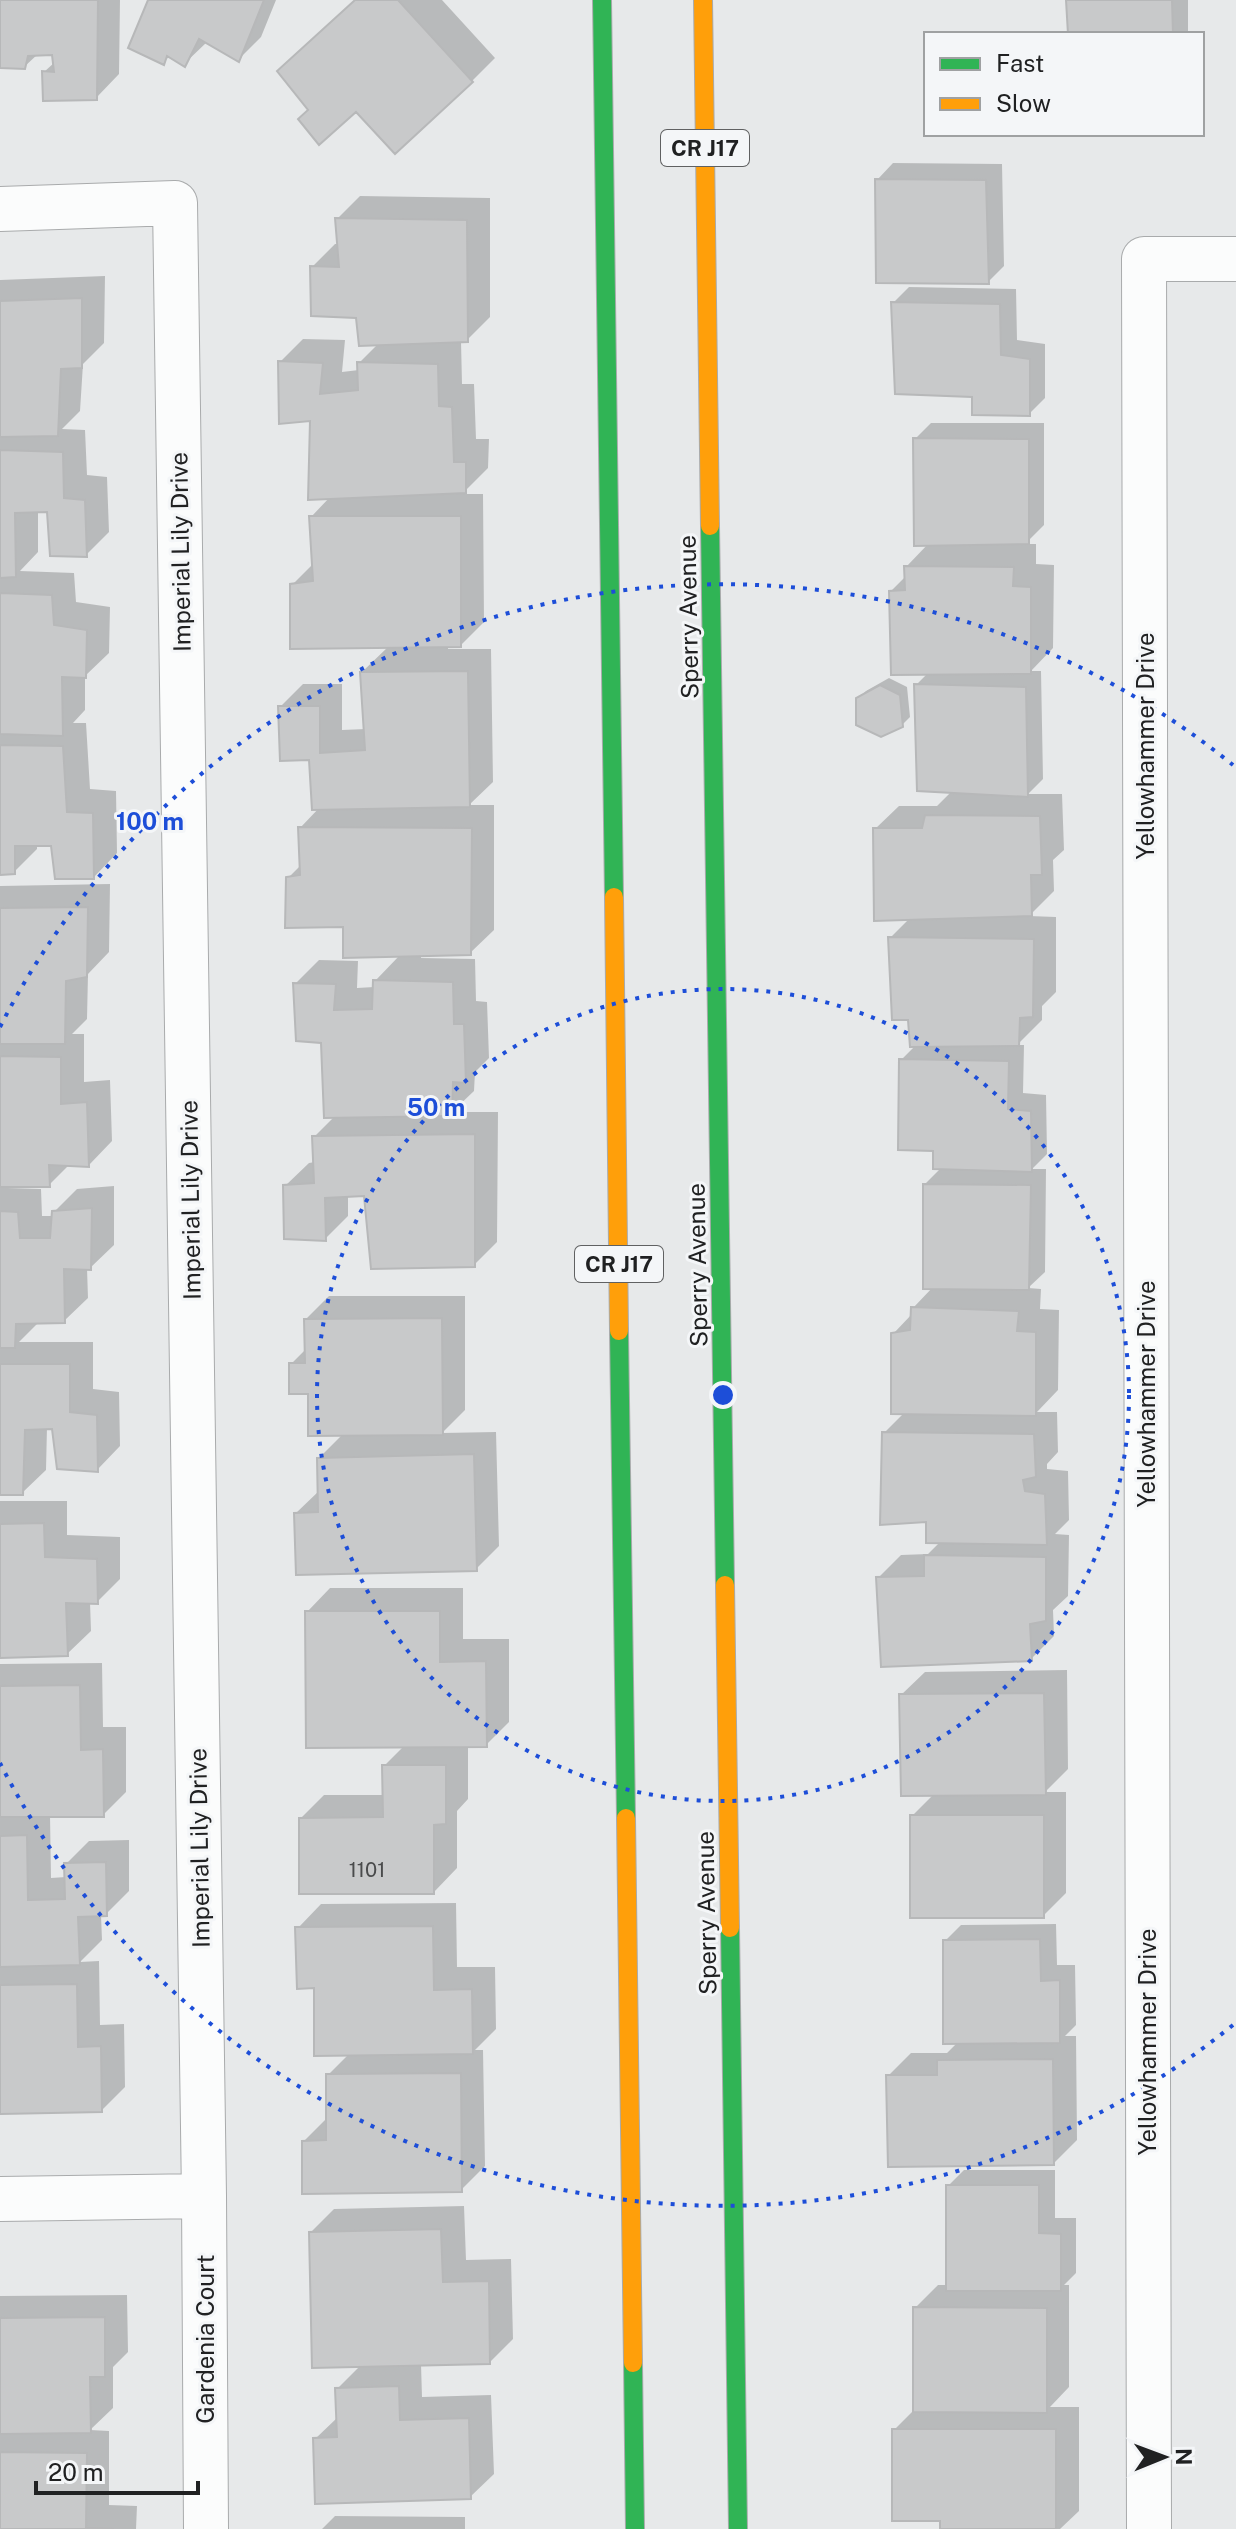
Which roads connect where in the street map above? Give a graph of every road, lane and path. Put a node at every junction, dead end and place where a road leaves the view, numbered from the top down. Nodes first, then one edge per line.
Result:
1 (602, 0) edge
2 (703, 0) edge
3 (0, 209) edge
4 (1236, 259) edge
5 (204, 2196) junction
6 (0, 2199) edge
7 (206, 2529) edge
8 (635, 2529) edge
9 (738, 2529) edge
10 (1149, 2529) edge

1 - 8 main road, CR J17
2 - 9 main road, Sperry Avenue / CR J17
3 - 5 street, Imperial Lily Drive
4 - 10 street, Yellowhammer Drive
5 - 6 street
5 - 7 street, Gardenia Court

